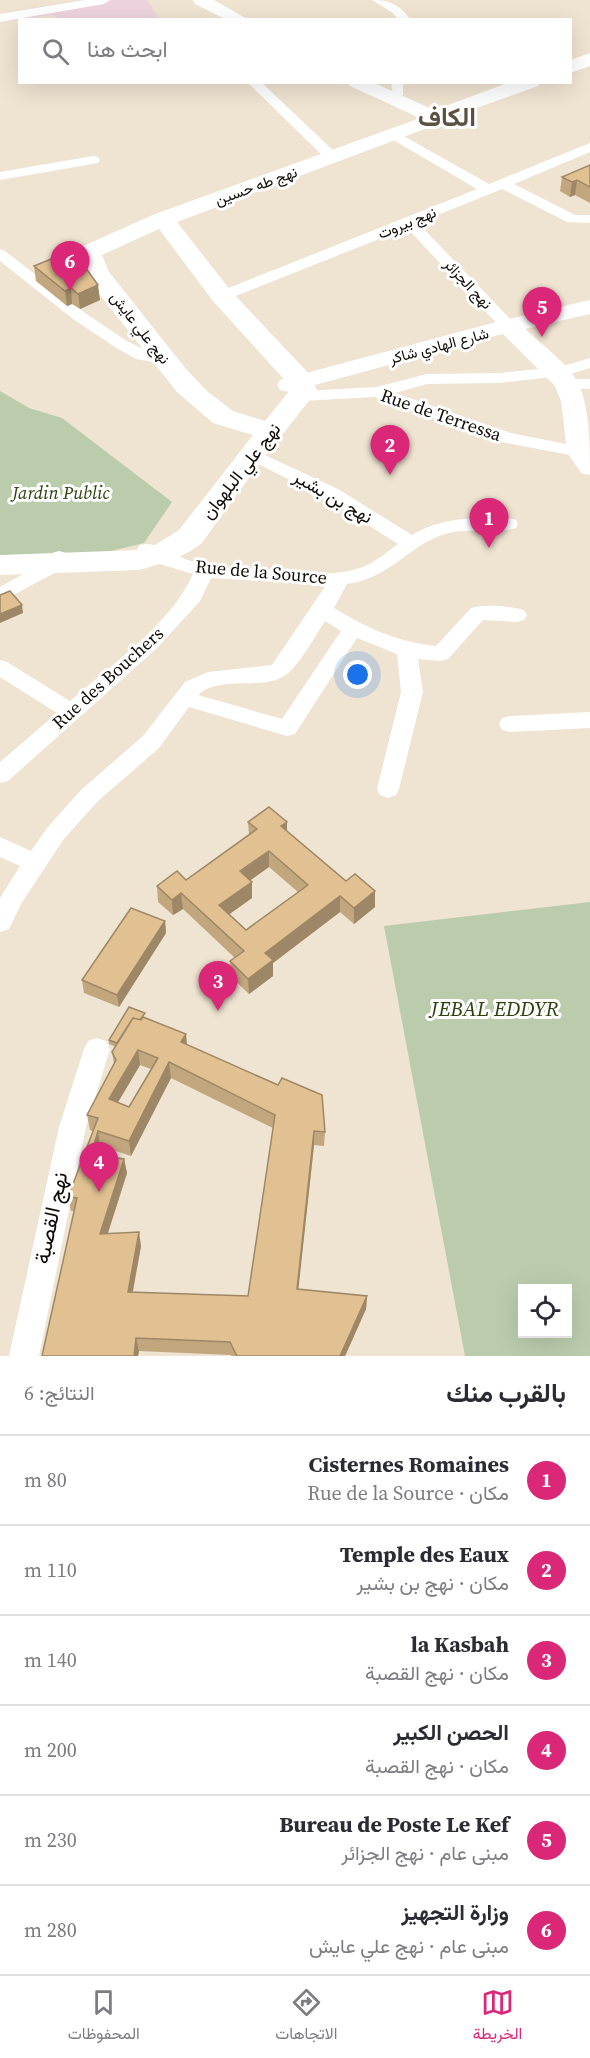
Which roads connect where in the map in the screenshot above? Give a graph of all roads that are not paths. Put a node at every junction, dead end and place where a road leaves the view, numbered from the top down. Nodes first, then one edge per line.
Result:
1 (33, 0) edge
2 (104, 0) edge
3 (180, 0) edge
4 (201, 0) edge
5 (378, 0) edge
6 (66, 7) junction
7 (43, 11) junction
8 (82, 15) dead end
9 (0, 18) edge
10 (216, 18) edge
11 (237, 18) edge
12 (404, 18) edge
13 (590, 59) edge
14 (572, 66) edge
15 (255, 84) edge
16 (361, 84) edge
17 (526, 84) edge
18 (397, 87) edge
19 (442, 116) junction
20 (400, 138) junction
21 (588, 149) edge
22 (341, 155) junction
23 (93, 160) dead end
24 (0, 176) edge
25 (497, 187) junction
26 (163, 219) junction
27 (590, 219) edge
28 (409, 222) junction
29 (0, 254) edge
30 (45, 267) edge
31 (26, 274) junction
32 (222, 296) junction
33 (590, 307) edge
34 (508, 326) junction
35 (164, 359) junction
36 (590, 363) edge
37 (568, 378) edge
38 (297, 385) junction
39 (377, 392) junction
40 (260, 437) junction
41 (585, 460) edge
42 (509, 524) dead end
43 (411, 543) junction
44 (153, 552) junction
45 (0, 560) edge
46 (58, 560) junction
47 (0, 565) edge
48 (204, 571) junction
49 (340, 578) junction
50 (0, 595) edge
51 (321, 609) junction
52 (517, 615) dead end
53 (353, 629) junction
54 (407, 650) junction
55 (0, 667) edge
56 (183, 698) junction
57 (70, 711) junction
58 (590, 720) edge
59 (510, 724) dead end
60 (0, 775) edge
61 (388, 789) dead end
62 (0, 846) edge
63 (35, 863) junction
64 (0, 922) edge
65 (97, 1048) dead end
66 (24, 1356) edge

1 - 7 street
2 - 6 street
3 - 10 main road
4 - 11 main road
5 - 12 street
6 - 7 street
6 - 8 street
7 - 9 street
13 - 14 main road
15 - 22 street
16 - 19 main road
17 - 19 main road, نهج طه حسين
18 - 19 main road
19 - 20 main road, نهج طه حسين
19 - 22 main road, نهج طه حسين
20 - 22 main road, نهج طه حسين
20 - 25 street
21 - 25 street, نهج بيروت
22 - 26 main road, نهج طه حسين
23 - 24 street
25 - 27 street
25 - 28 street, نهج بيروت
26 - 32 main road
26 - 35 main road, نهج علي عايش
28 - 32 street, نهج بيروت
28 - 34 street, نهج الجزائر
29 - 31 street
30 - 31 street
31 - 35 street
32 - 38 main road
33 - 34 main road, شارع الهادي شاكر
34 - 37 main road, نهج الجزائر
34 - 38 main road, شارع الهادي شاكر
35 - 40 main road, نهج علي عايش
36 - 37 street
37 - 39 street
37 - 41 main road
38 - 39 street, Rue de Terressa
38 - 40 main road, نهج علي البلهوان
39 - 41 street, Rue de Terressa
40 - 43 street, نهج بن بشير
40 - 44 main road, نهج علي البلهوان
42 - 43 street, Rue de la Source
43 - 49 street, Rue de la Source
44 - 46 main road
44 - 48 street, Rue de la Source
45 - 46 main road
46 - 47 main road
46 - 50 street
48 - 49 street, Rue de la Source
48 - 57 street, Rue des Bouchers
49 - 51 street
51 - 53 street
51 - 56 street
52 - 54 street
53 - 54 street
53 - 56 street
54 - 61 street
55 - 57 street
56 - 63 street
57 - 60 street, Rue des Bouchers
58 - 59 street
62 - 63 street
63 - 64 street
65 - 66 street, نهج القصبة

